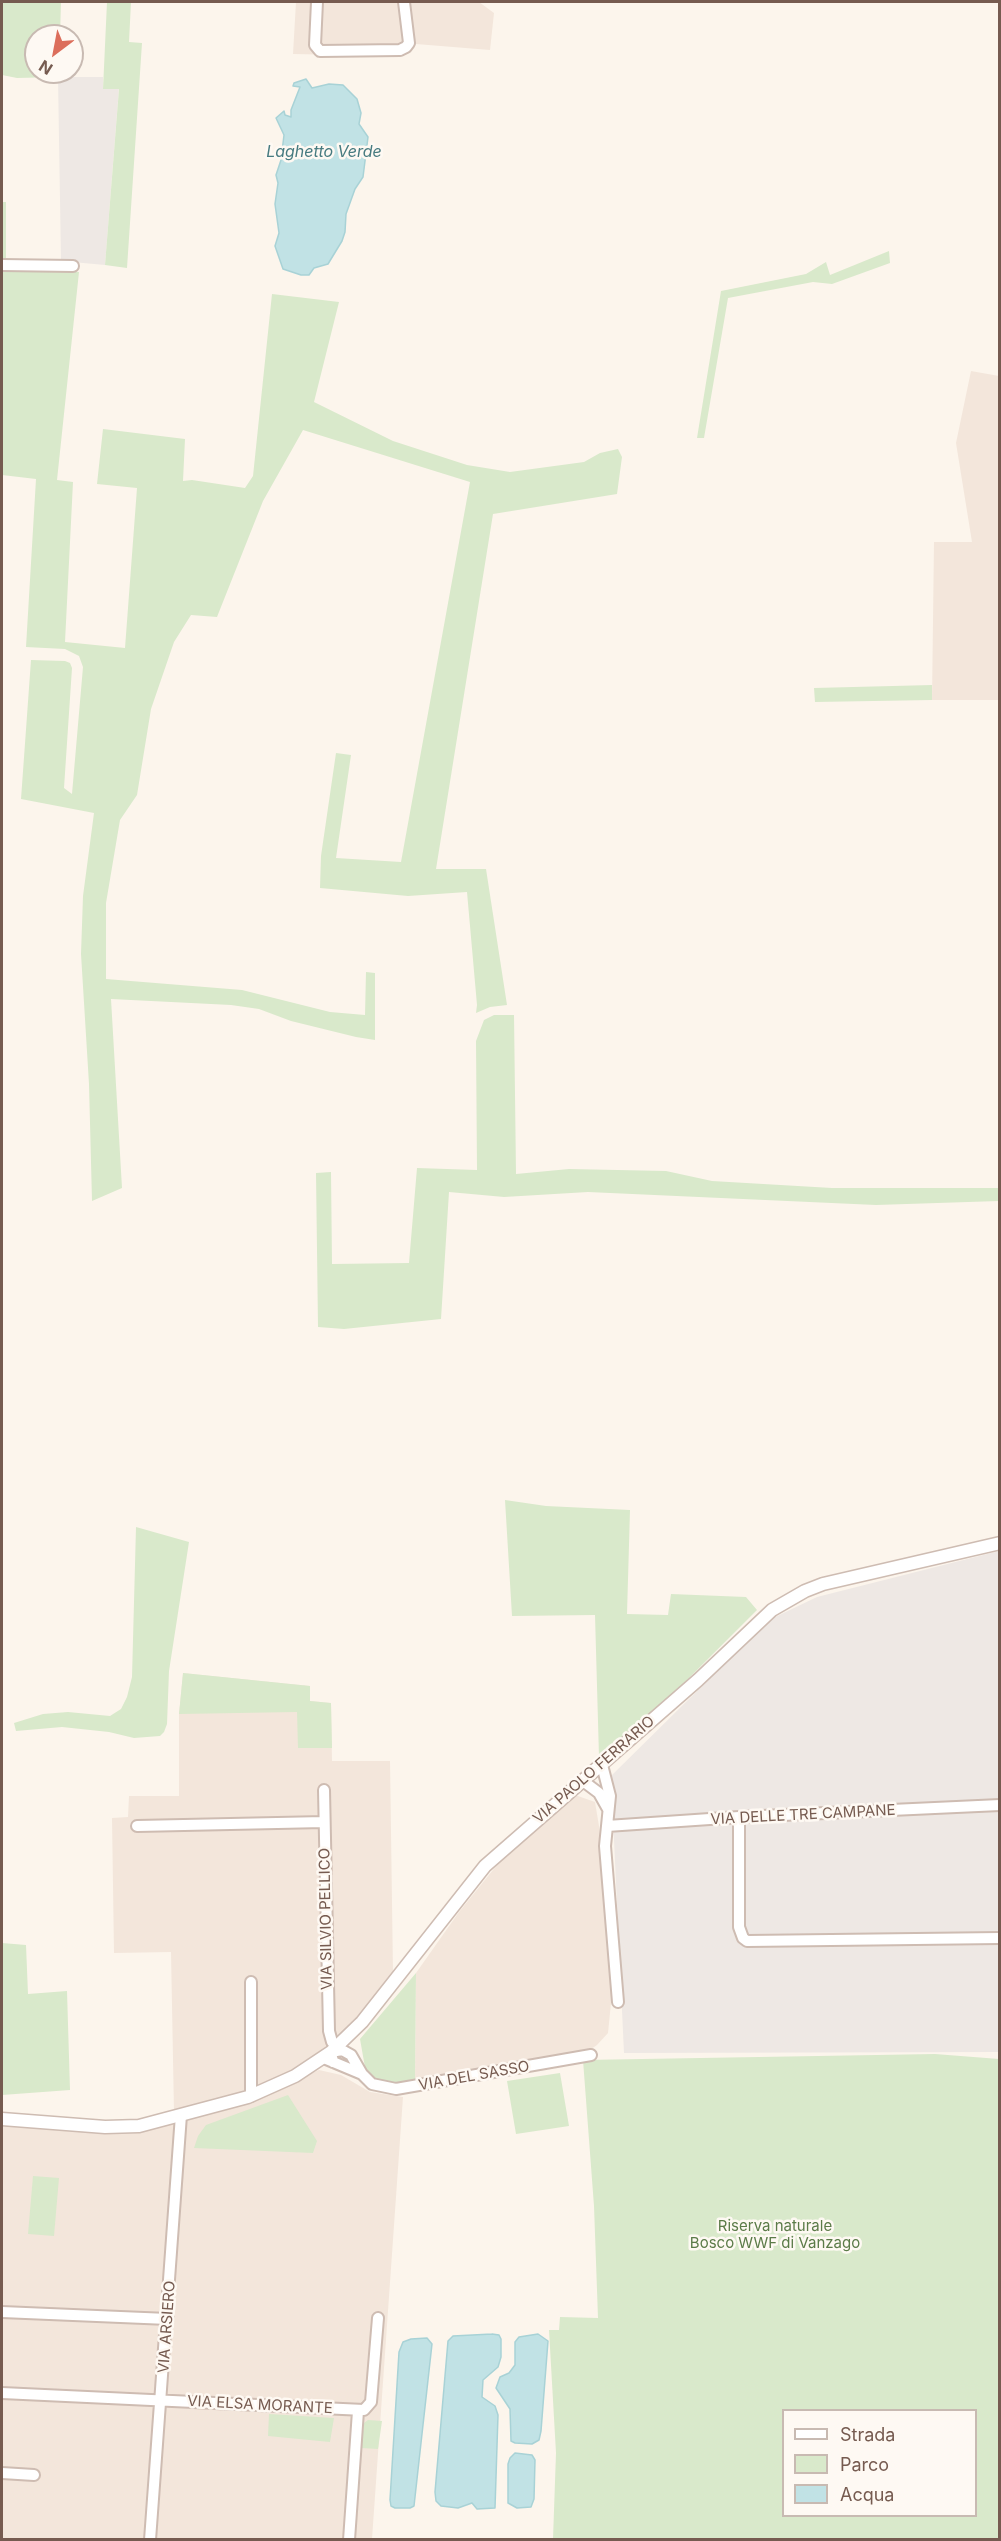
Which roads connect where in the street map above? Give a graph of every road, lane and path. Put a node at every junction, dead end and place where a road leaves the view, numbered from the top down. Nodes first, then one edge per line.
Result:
1 (317, 2) edge
2 (404, 2) edge
3 (2, 265) edge
4 (73, 266) dead end
5 (999, 1543) edge
6 (602, 1765) junction
7 (583, 1781) junction
8 (324, 1790) dead end
9 (999, 1805) edge
10 (608, 1809) junction
11 (739, 1817) junction
12 (324, 1822) junction
13 (137, 1826) dead end
14 (607, 1826) junction
15 (999, 1938) edge
16 (250, 1982) dead end
17 (618, 2002) dead end
18 (356, 2028) junction
19 (331, 2055) junction
20 (351, 2055) junction
21 (591, 2055) dead end
22 (362, 2074) junction
23 (251, 2096) junction
24 (181, 2115) junction
25 (2, 2119) edge
26 (2, 2312) edge
27 (378, 2318) dead end
28 (168, 2319) junction
29 (2, 2393) edge
30 (162, 2400) junction
31 (358, 2411) junction
32 (2, 2473) edge
33 (34, 2475) dead end
34 (150, 2540) edge
35 (349, 2540) edge

1 - 2 street
3 - 4 street
5 - 6 street, VIA PAOLO FERRARIO
6 - 7 street, VIA PAOLO FERRARIO
6 - 10 street
7 - 10 street
7 - 18 street, VIA PAOLO FERRARIO
8 - 12 street, VIA SILVIO PELLICO
9 - 11 street, VIA DELLE TRE CAMPANE
10 - 14 street
11 - 14 street, VIA DELLE TRE CAMPANE
11 - 15 street
12 - 13 street
12 - 19 street, VIA SILVIO PELLICO
14 - 17 street
16 - 23 street
18 - 19 street, VIA PAOLO FERRARIO
18 - 20 street
19 - 20 street
19 - 22 street, VIA DEL SASSO
19 - 23 street, VIA PAOLO FERRARIO
20 - 22 street
21 - 22 street, VIA DEL SASSO
23 - 24 street, VIA PAOLO FERRARIO
24 - 25 street, VIA PAOLO FERRARIO
24 - 28 street, VIA ARSIERO
26 - 28 street
27 - 31 street
28 - 30 street, VIA ARSIERO
29 - 30 street, VIA ELSA MORANTE
30 - 31 street, VIA ELSA MORANTE
30 - 34 street, VIA ARSIERO
31 - 35 street
32 - 33 street

